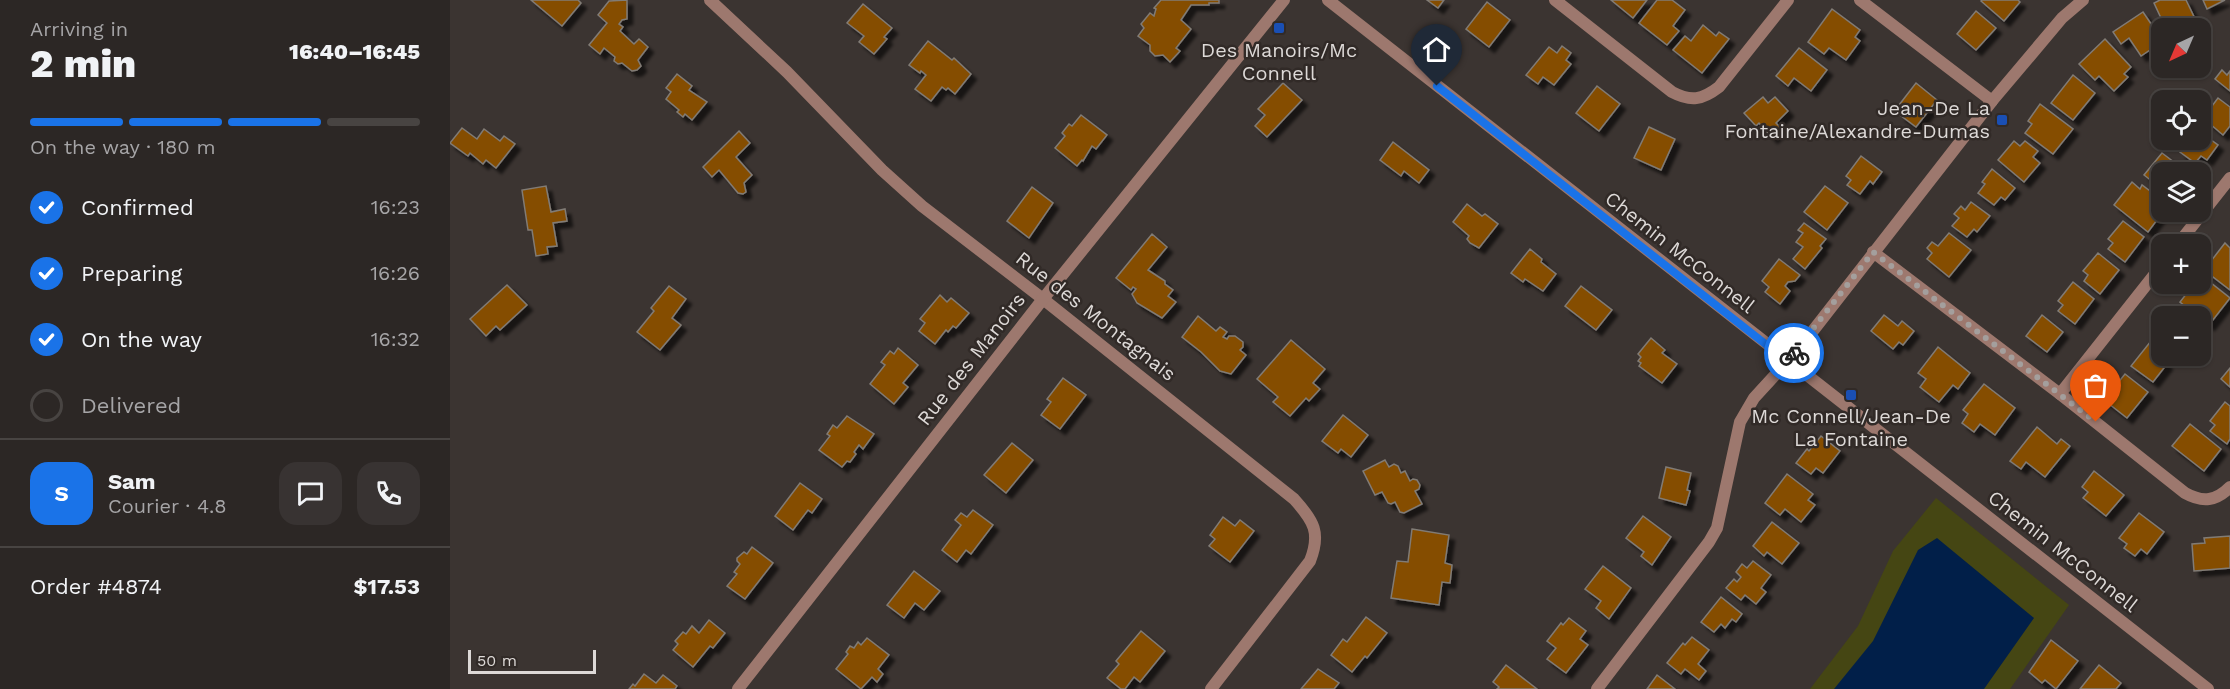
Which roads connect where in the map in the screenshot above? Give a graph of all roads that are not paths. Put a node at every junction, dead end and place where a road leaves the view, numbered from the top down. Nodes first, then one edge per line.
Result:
1 (710, 0) edge
2 (1284, 0) edge
3 (1328, 0) edge
4 (1556, 0) edge
5 (1788, 0) edge
6 (1860, 0) edge
7 (2083, 0) edge
8 (1992, 101) junction
9 (2230, 178) edge
10 (2186, 234) edge
11 (1873, 252) junction
12 (2151, 279) edge
13 (1043, 299) junction
14 (1787, 361) junction
15 (2060, 394) junction
16 (2230, 487) edge
17 (738, 689) edge
18 (1211, 689) edge
19 (1597, 689) edge
20 (2208, 689) edge

1 - 13 street, Rue des Montagnais
2 - 13 street, Rue des Manoirs
3 - 14 street, Chemin McConnell
4 - 5 street
6 - 8 street
7 - 8 street
8 - 11 street
9 - 10 street
11 - 14 street
11 - 15 street
12 - 15 street
13 - 17 street, Rue des Manoirs
13 - 18 street, Rue des Montagnais
14 - 19 street
14 - 20 street, Chemin McConnell
15 - 16 street

